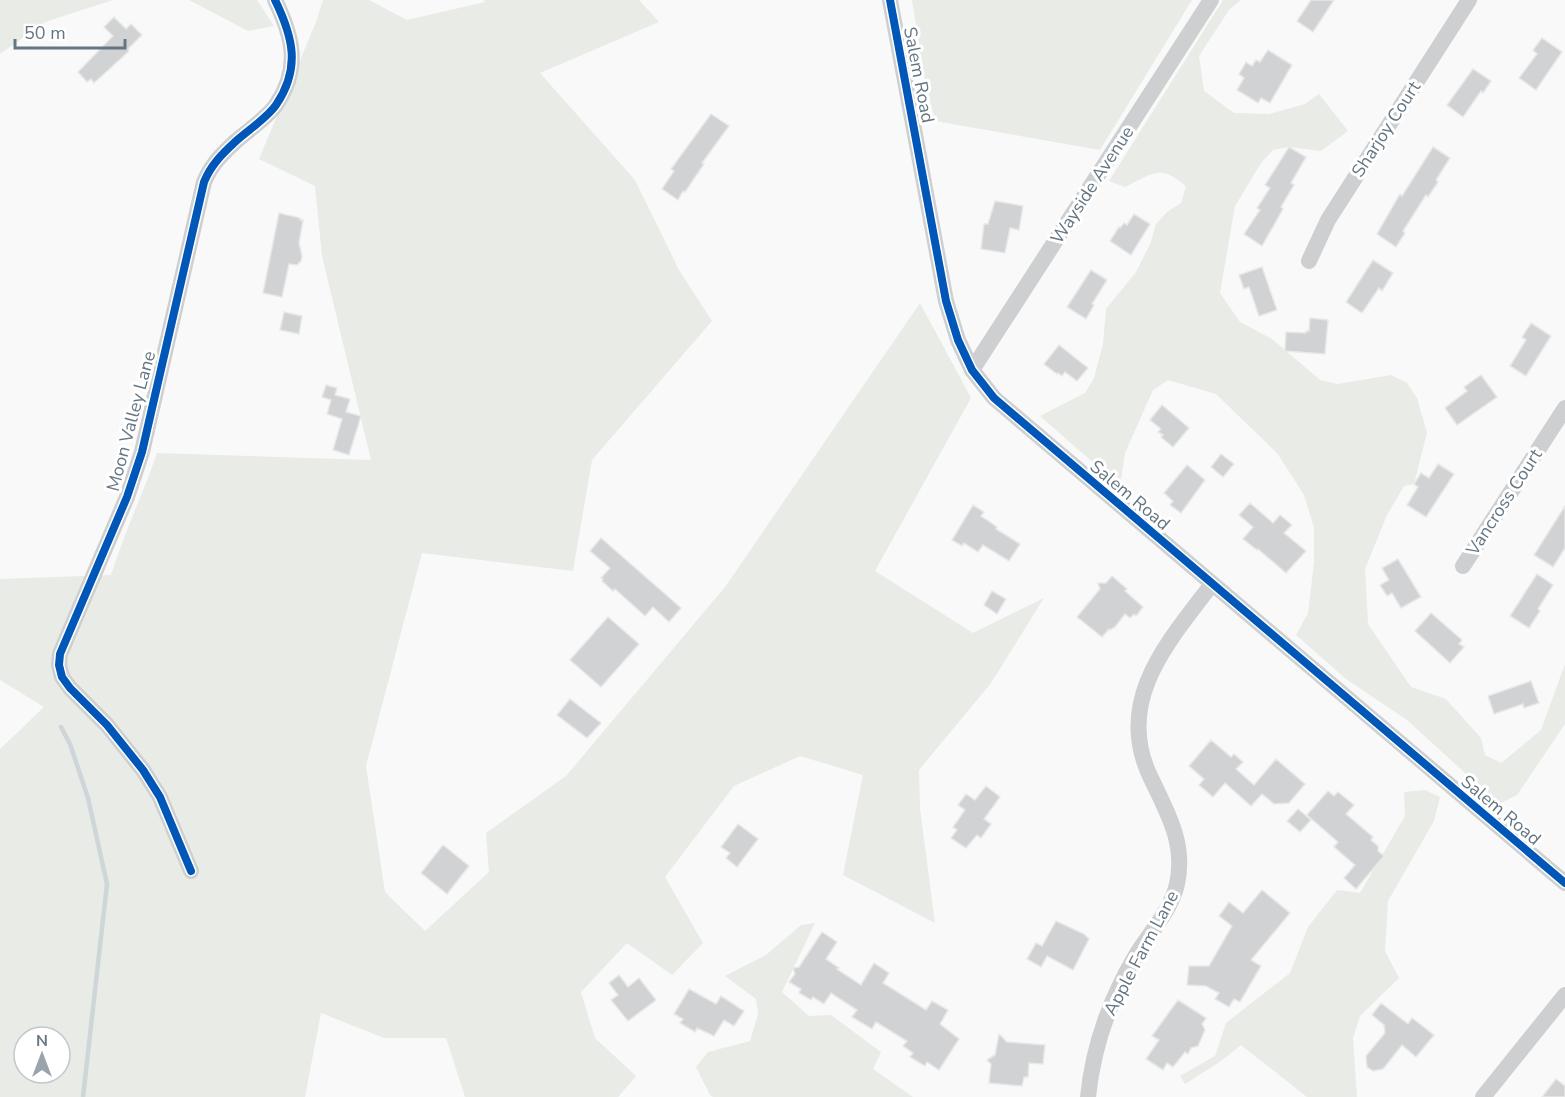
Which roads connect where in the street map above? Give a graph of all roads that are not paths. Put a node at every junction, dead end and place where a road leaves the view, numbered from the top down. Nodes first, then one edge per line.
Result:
1 (275, 0) edge
2 (890, 0) edge
3 (1211, 0) edge
4 (1469, 0) edge
5 (1310, 261) dead end
6 (972, 370) junction
7 (1565, 408) edge
8 (1463, 566) dead end
9 (1212, 584) junction
10 (191, 871) dead end
11 (1565, 884) edge
12 (1565, 995) edge
13 (1088, 1097) edge
14 (1483, 1097) edge

1 - 10 street, Moon Valley Lane
2 - 6 street, Salem Road
3 - 6 street, Wayside Avenue
4 - 5 street, Sharjoy Court
6 - 9 street, Salem Road
7 - 8 street, Vancross Court
9 - 11 street, Salem Road
9 - 13 street, Apple Farm Lane
12 - 14 street

